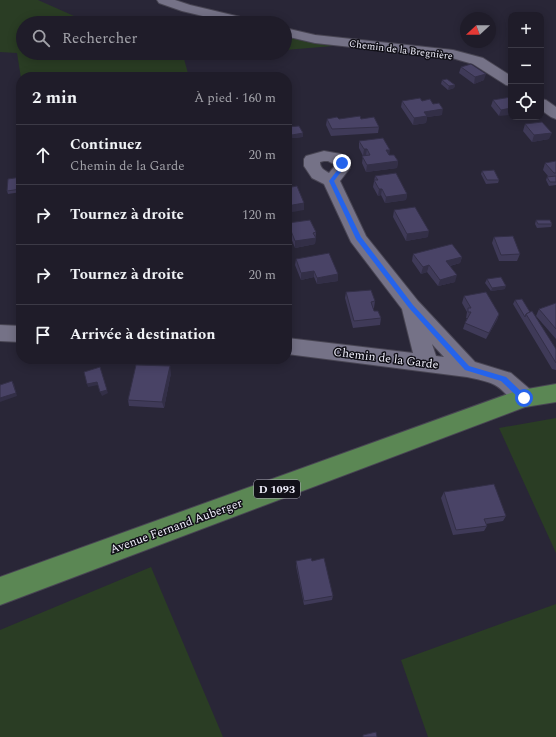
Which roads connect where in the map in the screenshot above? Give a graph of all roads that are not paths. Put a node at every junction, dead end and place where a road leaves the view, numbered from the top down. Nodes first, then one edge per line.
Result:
1 (163, 0) edge
2 (219, 16) edge
3 (292, 34) edge
4 (508, 80) edge
5 (544, 105) edge
6 (556, 114) edge
7 (331, 181) dead end
8 (411, 306) junction
9 (0, 333) edge
10 (16, 334) edge
11 (292, 347) edge
12 (427, 363) junction
13 (467, 368) junction
14 (556, 393) edge
15 (524, 398) junction
16 (0, 591) edge

1 - 2 street
3 - 4 street, Chemin de la Bregnière
5 - 6 street
7 - 8 street
8 - 12 street
8 - 13 street
9 - 10 street
11 - 12 street, Chemin de la Garde
12 - 13 street, Chemin de la Garde
13 - 15 street, Chemin de la Garde
14 - 15 main road, Avenue Fernand Auberger / D 1093
15 - 16 main road, Avenue Fernand Auberger / D 1093

